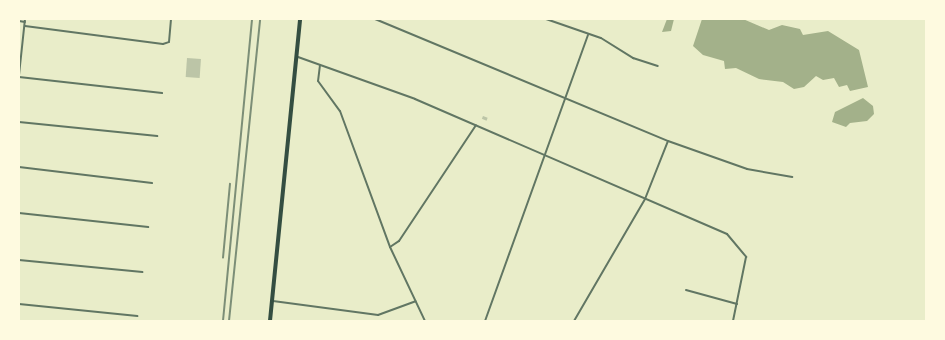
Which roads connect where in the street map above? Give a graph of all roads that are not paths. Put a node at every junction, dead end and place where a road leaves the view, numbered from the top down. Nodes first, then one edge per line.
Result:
1 (171, 19) edge
2 (300, 19) edge
3 (376, 19) edge
4 (546, 19) edge
5 (25, 20) edge
6 (19, 21) edge
7 (24, 26) junction
8 (588, 35) junction
9 (298, 57) junction
10 (320, 65) junction
11 (658, 66) dead end
12 (19, 76) edge
13 (162, 93) dead end
14 (566, 97) junction
15 (19, 122) edge
16 (476, 125) junction
17 (157, 136) dead end
18 (668, 140) junction
19 (544, 155) junction
20 (19, 167) edge
21 (792, 177) dead end
22 (152, 183) dead end
23 (645, 199) junction
24 (19, 213) edge
25 (148, 227) dead end
26 (390, 247) junction
27 (19, 260) edge
28 (142, 272) dead end
29 (686, 290) dead end
30 (273, 301) junction
31 (416, 301) junction
32 (19, 304) edge
33 (738, 304) junction
34 (137, 316) dead end
35 (270, 321) edge
36 (425, 321) edge
37 (485, 321) edge
38 (574, 321) edge
39 (733, 321) edge

1 - 7 street
2 - 9 main road
3 - 14 street
4 - 8 street
5 - 6 street
5 - 7 street
7 - 12 street
8 - 11 street
8 - 14 street
9 - 10 street
9 - 30 main road
10 - 16 street
10 - 26 street
12 - 13 street
14 - 18 street
14 - 19 street
15 - 17 street
16 - 19 street
16 - 26 street
18 - 21 street
18 - 23 street
19 - 23 street
19 - 37 street
20 - 22 street
23 - 33 street
23 - 38 street
24 - 25 street
26 - 31 street
27 - 28 street
29 - 33 street
30 - 31 street
30 - 35 main road
31 - 36 street
32 - 34 street
33 - 39 street

